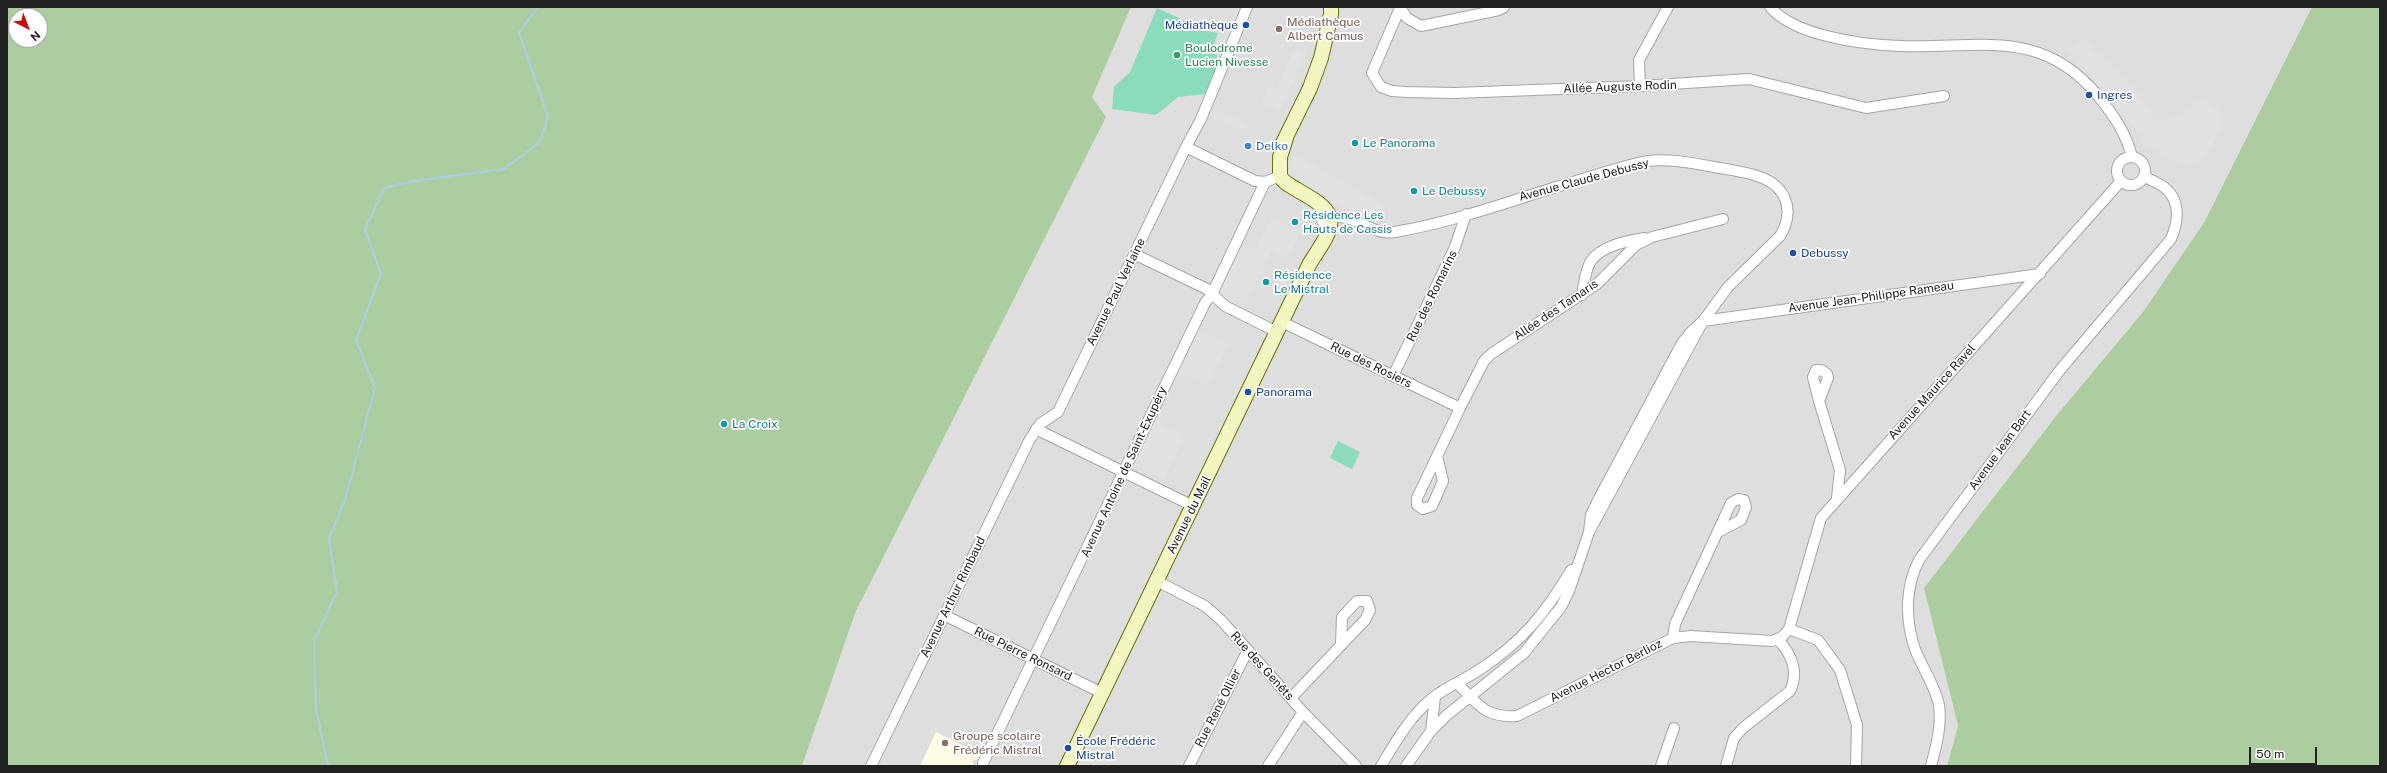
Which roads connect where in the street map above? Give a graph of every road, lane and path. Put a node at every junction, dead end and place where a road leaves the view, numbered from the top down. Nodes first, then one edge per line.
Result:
1 (1247, 7) edge
2 (1400, 7) edge
3 (1504, 7) edge
4 (1668, 7) edge
5 (1770, 7) edge
6 (1330, 9) edge
7 (1640, 86) junction
8 (1944, 96) dead end
9 (1186, 147) junction
10 (2132, 157) junction
11 (2144, 176) junction
12 (1272, 179) junction
13 (2121, 181) junction
14 (1466, 214) junction
15 (1723, 219) dead end
16 (1326, 220) junction
17 (1652, 237) junction
18 (1134, 254) junction
19 (2040, 274) junction
20 (1217, 293) junction
21 (1582, 294) junction
22 (1703, 321) junction
23 (1280, 327) junction
24 (1393, 376) junction
25 (1819, 401) dead end
26 (1460, 408) junction
27 (1058, 412) junction
28 (1036, 429) junction
29 (1047, 434) junction
30 (1437, 456) dead end
31 (1840, 470) junction
32 (1123, 472) junction
33 (1859, 473) junction
34 (1837, 498) junction
35 (1193, 506) junction
36 (1718, 532) dead end
37 (1579, 556) junction
38 (1157, 581) junction
39 (944, 615) junction
40 (1789, 629) junction
41 (1673, 638) junction
42 (1778, 640) junction
43 (1341, 644) dead end
44 (1248, 650) junction
45 (1034, 660) junction
46 (1458, 684) junction
47 (1102, 693) junction
48 (1470, 696) junction
49 (1435, 697) junction
50 (1291, 698) junction
51 (1303, 712) junction
52 (1674, 728) dead end
53 (1431, 731) junction
54 (983, 763) dead end
55 (871, 766) edge
56 (1067, 766) edge
57 (1189, 766) edge
58 (1268, 766) edge
59 (1356, 766) edge
60 (1381, 766) edge
61 (1406, 766) edge
62 (1661, 766) edge
63 (1726, 766) edge
64 (1856, 766) edge
65 (1931, 766) edge

1 - 9 street, Avenue Paul Verlaine
2 - 3 street
2 - 7 street, Allée Auguste Rodin
4 - 7 street
5 - 10 street
6 - 12 main road
7 - 8 street, Allée Auguste Rodin
9 - 12 street
9 - 18 street, Avenue Paul Verlaine
10 - 11 street
10 - 13 street
11 - 13 street
11 - 65 street, Avenue Jean Bart
12 - 16 main road
12 - 20 street, Avenue Antoine de Saint-Exupéry
13 - 19 street, Avenue Maurice Ravel
14 - 16 street, Avenue Claude Debussy
14 - 22 street, Avenue Claude Debussy
14 - 24 street, Rue des Romarins
15 - 17 street, Allée des Tamaris
16 - 23 main road, Avenue du Mail
17 - 21 street, Allée des Tamaris
17 - 21 street
18 - 20 street, Rue des Rosiers
18 - 27 street, Avenue Paul Verlaine
19 - 22 street, Avenue Jean-Philippe Rameau
19 - 33 street, Avenue Maurice Ravel
20 - 23 street, Rue des Rosiers
20 - 32 street, Avenue Antoine de Saint-Exupéry
21 - 26 street, Allée des Tamaris
22 - 37 street, Avenue Claude Debussy
23 - 24 street, Rue des Rosiers
23 - 35 main road, Avenue du Mail
24 - 26 street, Rue des Rosiers
25 - 31 street
26 - 30 street, Allée des Tamaris
27 - 28 street, Avenue Paul Verlaine
27 - 29 street
28 - 29 street
28 - 39 street, Avenue Arthur Rimbaud
29 - 32 street
31 - 33 street
31 - 34 street
32 - 35 street
32 - 45 street, Avenue Antoine de Saint-Exupéry
33 - 34 street, Avenue Maurice Ravel
34 - 40 street, Avenue Maurice Ravel
35 - 38 main road, Avenue du Mail
36 - 41 street
37 - 46 street, Avenue Claude Debussy
37 - 48 street, Avenue Claude Debussy
38 - 44 street, Rue des Genêts
38 - 47 main road, Avenue du Mail
39 - 45 street, Rue Pierre Ronsard
39 - 55 street, Avenue Arthur Rimbaud
40 - 42 street
40 - 64 street
41 - 42 street, Avenue Hector Berlioz
41 - 48 street, Avenue Hector Berlioz
42 - 63 street
43 - 50 street
44 - 50 street, Rue des Genêts
44 - 57 street, Rue René Ollier
45 - 47 street, Rue Pierre Ronsard
45 - 54 street, Avenue Antoine de Saint-Exupéry
46 - 48 street, Avenue Hector Berlioz
46 - 49 street, Avenue Claude Debussy
47 - 56 main road, Avenue du Mail
48 - 53 street, Avenue Claude Debussy
49 - 53 street
49 - 60 street, Avenue Claude Debussy
50 - 51 street, Rue des Genêts
51 - 58 street
51 - 59 street, Rue des Genêts
52 - 62 street
53 - 61 street, Avenue Claude Debussy

